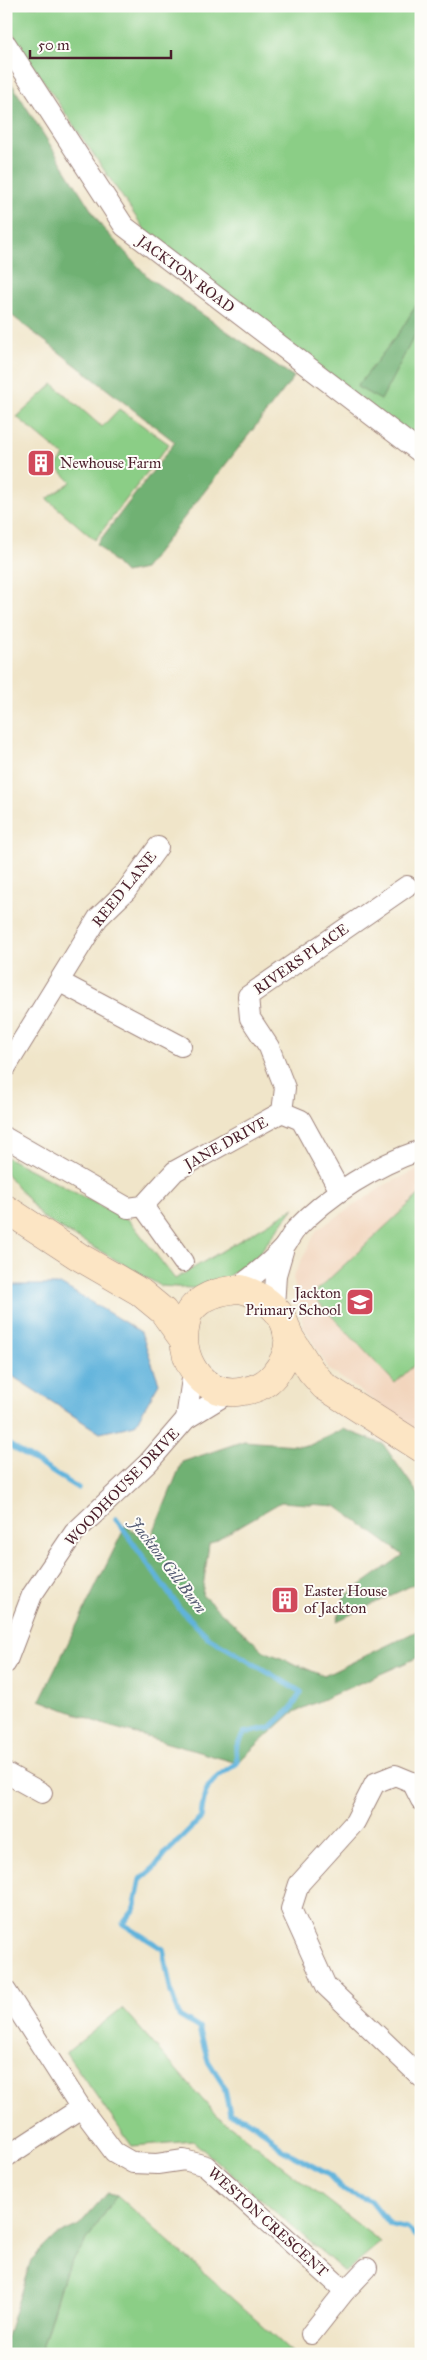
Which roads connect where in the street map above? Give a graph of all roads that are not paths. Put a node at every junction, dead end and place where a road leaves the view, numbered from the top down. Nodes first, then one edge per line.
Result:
1 (6, 44) edge
2 (421, 453) edge
3 (158, 847) dead end
4 (406, 886) dead end
5 (60, 982) junction
6 (181, 1046) dead end
7 (6, 1067) edge
8 (282, 1112) junction
9 (6, 1138) edge
10 (421, 1150) edge
11 (340, 1191) junction
12 (143, 1206) junction
13 (6, 1209) edge
14 (284, 1247) junction
15 (183, 1262) dead end
16 (234, 1290) junction
17 (140, 1292) junction
18 (203, 1300) junction
19 (274, 1307) junction
20 (287, 1333) junction
21 (183, 1339) junction
22 (193, 1372) junction
23 (270, 1380) junction
24 (324, 1386) junction
25 (230, 1392) junction
26 (186, 1419) junction
27 (421, 1448) edge
28 (6, 1663) edge
29 (6, 1773) edge
30 (42, 1793) dead end
31 (421, 1800) edge
32 (6, 1992) edge
33 (421, 2077) edge
34 (81, 2108) junction
35 (6, 2157) edge
36 (367, 2268) dead end
37 (345, 2291) junction
38 (311, 2334) dead end

1 - 2 street, JACKTON ROAD
3 - 5 street, REED LANE
4 - 8 street, RIVERS PLACE
5 - 6 street
5 - 7 street, REED LANE
8 - 11 street, JANE DRIVE
8 - 12 street, JANE DRIVE
9 - 12 street
10 - 11 street
11 - 14 street
12 - 15 street
13 - 17 street
14 - 16 street
14 - 19 street
16 - 18 street
16 - 19 street
17 - 18 street
17 - 21 street
18 - 21 street
19 - 20 street
20 - 23 street
20 - 24 street
21 - 22 street
22 - 25 street
22 - 26 street, WOODHOUSE DRIVE
23 - 24 street
23 - 25 street
24 - 27 street
25 - 26 street, WOODHOUSE DRIVE
26 - 28 street, WOODHOUSE DRIVE
29 - 30 street
31 - 33 street
32 - 34 street, WESTON CRESCENT
34 - 35 street
34 - 37 street, WESTON CRESCENT
36 - 37 street
37 - 38 street

